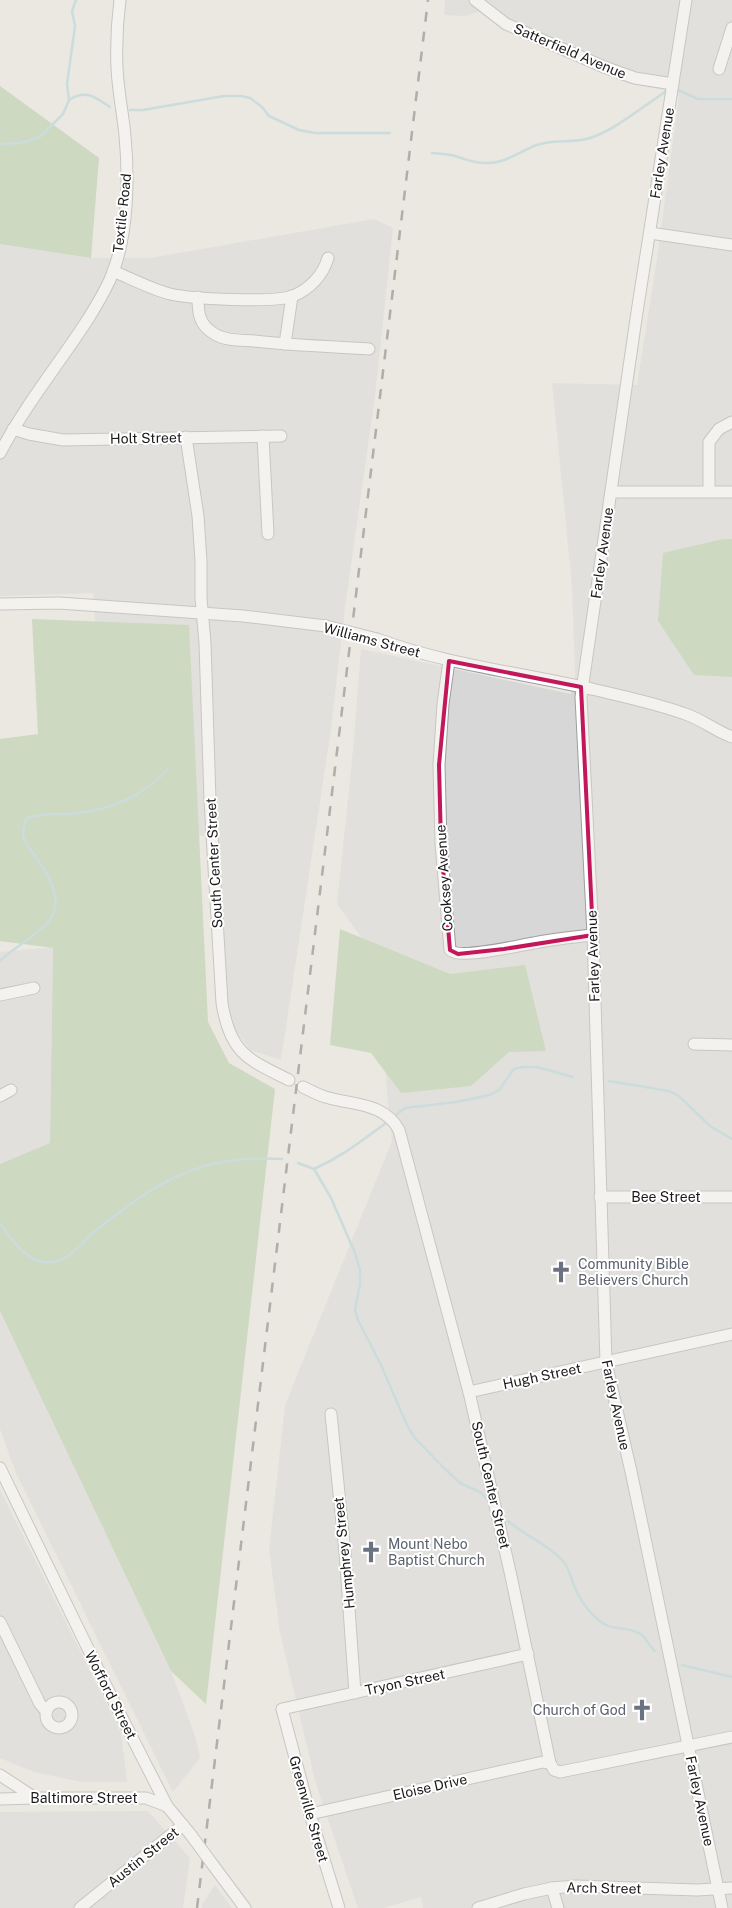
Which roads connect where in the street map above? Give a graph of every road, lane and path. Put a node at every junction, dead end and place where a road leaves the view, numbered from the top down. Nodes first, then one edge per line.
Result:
1 (120, 0) edge
2 (476, 0) edge
3 (686, 0) edge
4 (732, 28) edge
5 (719, 69) dead end
6 (673, 84) junction
7 (650, 233) junction
8 (732, 245) edge
9 (328, 258) dead end
10 (113, 271) junction
11 (292, 296) junction
12 (198, 297) junction
13 (285, 344) junction
14 (369, 349) dead end
15 (732, 422) edge
16 (13, 429) junction
17 (263, 436) junction
18 (281, 436) dead end
19 (186, 438) junction
20 (0, 453) edge
21 (709, 491) junction
22 (611, 492) junction
23 (732, 492) edge
24 (268, 534) dead end
25 (0, 604) edge
26 (202, 614) junction
27 (449, 660) junction
28 (581, 687) junction
29 (732, 737) edge
30 (593, 935) junction
31 (34, 988) dead end
32 (0, 995) edge
33 (694, 1044) dead end
34 (732, 1045) edge
35 (289, 1080) dead end
36 (303, 1087) dead end
37 (11, 1090) dead end
38 (0, 1096) edge
39 (600, 1197) junction
40 (732, 1197) edge
41 (732, 1334) edge
42 (606, 1362) junction
43 (470, 1392) junction
44 (331, 1414) dead end
45 (0, 1468) edge
46 (0, 1622) edge
47 (528, 1654) junction
48 (355, 1693) junction
49 (282, 1709) joint
50 (46, 1710) dead end
51 (732, 1737) edge
52 (688, 1746) junction
53 (550, 1763) junction
54 (0, 1775) edge
55 (35, 1798) junction
56 (0, 1800) edge
57 (167, 1806) junction
58 (310, 1814) junction
59 (183, 1825) junction
60 (552, 1888) junction
61 (732, 1888) edge
62 (718, 1890) junction
63 (80, 1908) edge
64 (245, 1908) edge
65 (338, 1908) edge
66 (478, 1908) edge
67 (558, 1908) edge
68 (722, 1908) edge

1 - 10 street, Textile Road
2 - 6 street, Satterfield Avenue
3 - 6 street, Farley Avenue
4 - 5 street
6 - 7 street, Farley Avenue
7 - 8 street
7 - 22 street, Farley Avenue
9 - 11 street
10 - 12 street
10 - 16 street, Textile Road
11 - 12 street
11 - 13 street
12 - 13 street
13 - 14 street
15 - 21 street
16 - 19 street, Holt Street
16 - 20 street, Textile Road
17 - 18 street, Holt Street
17 - 19 street, Holt Street
17 - 24 street
19 - 26 street, South Center Street
21 - 22 street
21 - 23 street
22 - 28 street, Farley Avenue
25 - 26 street, Williams Street
26 - 27 street, Williams Street, bridge
26 - 35 street, South Center Street
27 - 28 street, Williams Street
27 - 30 street, Cooksey Avenue
28 - 29 street, Williams Street
28 - 30 street, Farley Avenue
30 - 39 street, Farley Avenue
31 - 32 street
33 - 34 street
36 - 43 street, South Center Street
37 - 38 street
39 - 40 street, Bee Street
39 - 42 street, Farley Avenue
41 - 42 street, Hugh Street
42 - 43 street, Hugh Street
42 - 52 street, Farley Avenue
43 - 47 street, South Center Street
44 - 48 street, Humphrey Street
45 - 57 street, Wofford Street
46 - 50 street
47 - 48 street, Tryon Street
47 - 53 street, South Center Street
48 - 49 street, Tryon Street
49 - 58 street, Greenville Street
51 - 52 street
52 - 53 street
52 - 62 street, Farley Avenue
53 - 58 street, Eloise Drive
54 - 55 street
55 - 56 street, Baltimore Street
55 - 57 street, Baltimore Street
57 - 59 street, Wofford Street
58 - 65 street, Greenville Street
59 - 63 street, Austin Street
59 - 64 street, Wofford Street, bridge
60 - 62 street, Arch Street
60 - 66 street, Arch Street
60 - 67 street
61 - 62 street, Arch Street
62 - 68 street, Farley Avenue

